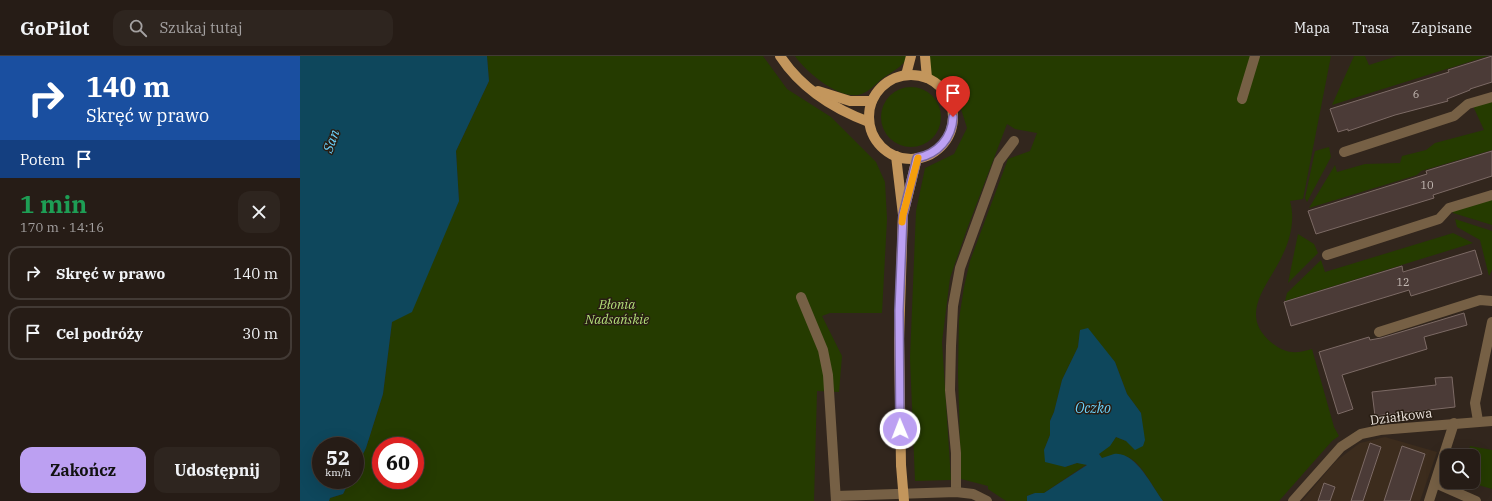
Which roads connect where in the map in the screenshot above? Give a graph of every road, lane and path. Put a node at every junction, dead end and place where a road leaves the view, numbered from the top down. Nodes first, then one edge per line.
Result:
1 (780, 56) edge
2 (911, 56) edge
3 (925, 56) edge
4 (1255, 56) edge
5 (906, 75) junction
6 (927, 78) junction
7 (809, 87) junction
8 (1492, 96) edge
9 (1242, 99) dead end
10 (872, 101) junction
11 (869, 122) junction
12 (1014, 141) dead end
13 (1344, 152) dead end
14 (896, 156) junction
15 (917, 158) junction
16 (1492, 195) edge
17 (903, 215) junction
18 (1327, 255) dead end
19 (802, 297) dead end
20 (1492, 301) edge
21 (1492, 322) edge
22 (1379, 332) dead end
23 (1478, 421) junction
24 (1492, 421) edge
25 (1454, 423) junction
26 (1435, 483) junction
27 (956, 492) junction
28 (836, 499) edge
29 (904, 501) edge
30 (987, 501) edge
31 (1293, 501) edge
32 (1429, 501) edge
33 (1476, 501) edge

1 - 7 main road
2 - 5 main road
3 - 6 main road
4 - 9 street
5 - 6 main road
5 - 10 main road
6 - 15 main road
7 - 10 main road
7 - 11 main road
8 - 13 street
10 - 11 main road
11 - 14 main road
12 - 27 street
14 - 15 main road
14 - 17 main road
15 - 17 main road
16 - 18 street
17 - 29 main road, bridge
19 - 28 street
20 - 22 street
21 - 23 street
23 - 24 street, Działkowa
23 - 25 street, Działkowa
25 - 26 street
25 - 31 street, Działkowa
26 - 32 street
26 - 33 street
27 - 28 street
27 - 30 street

